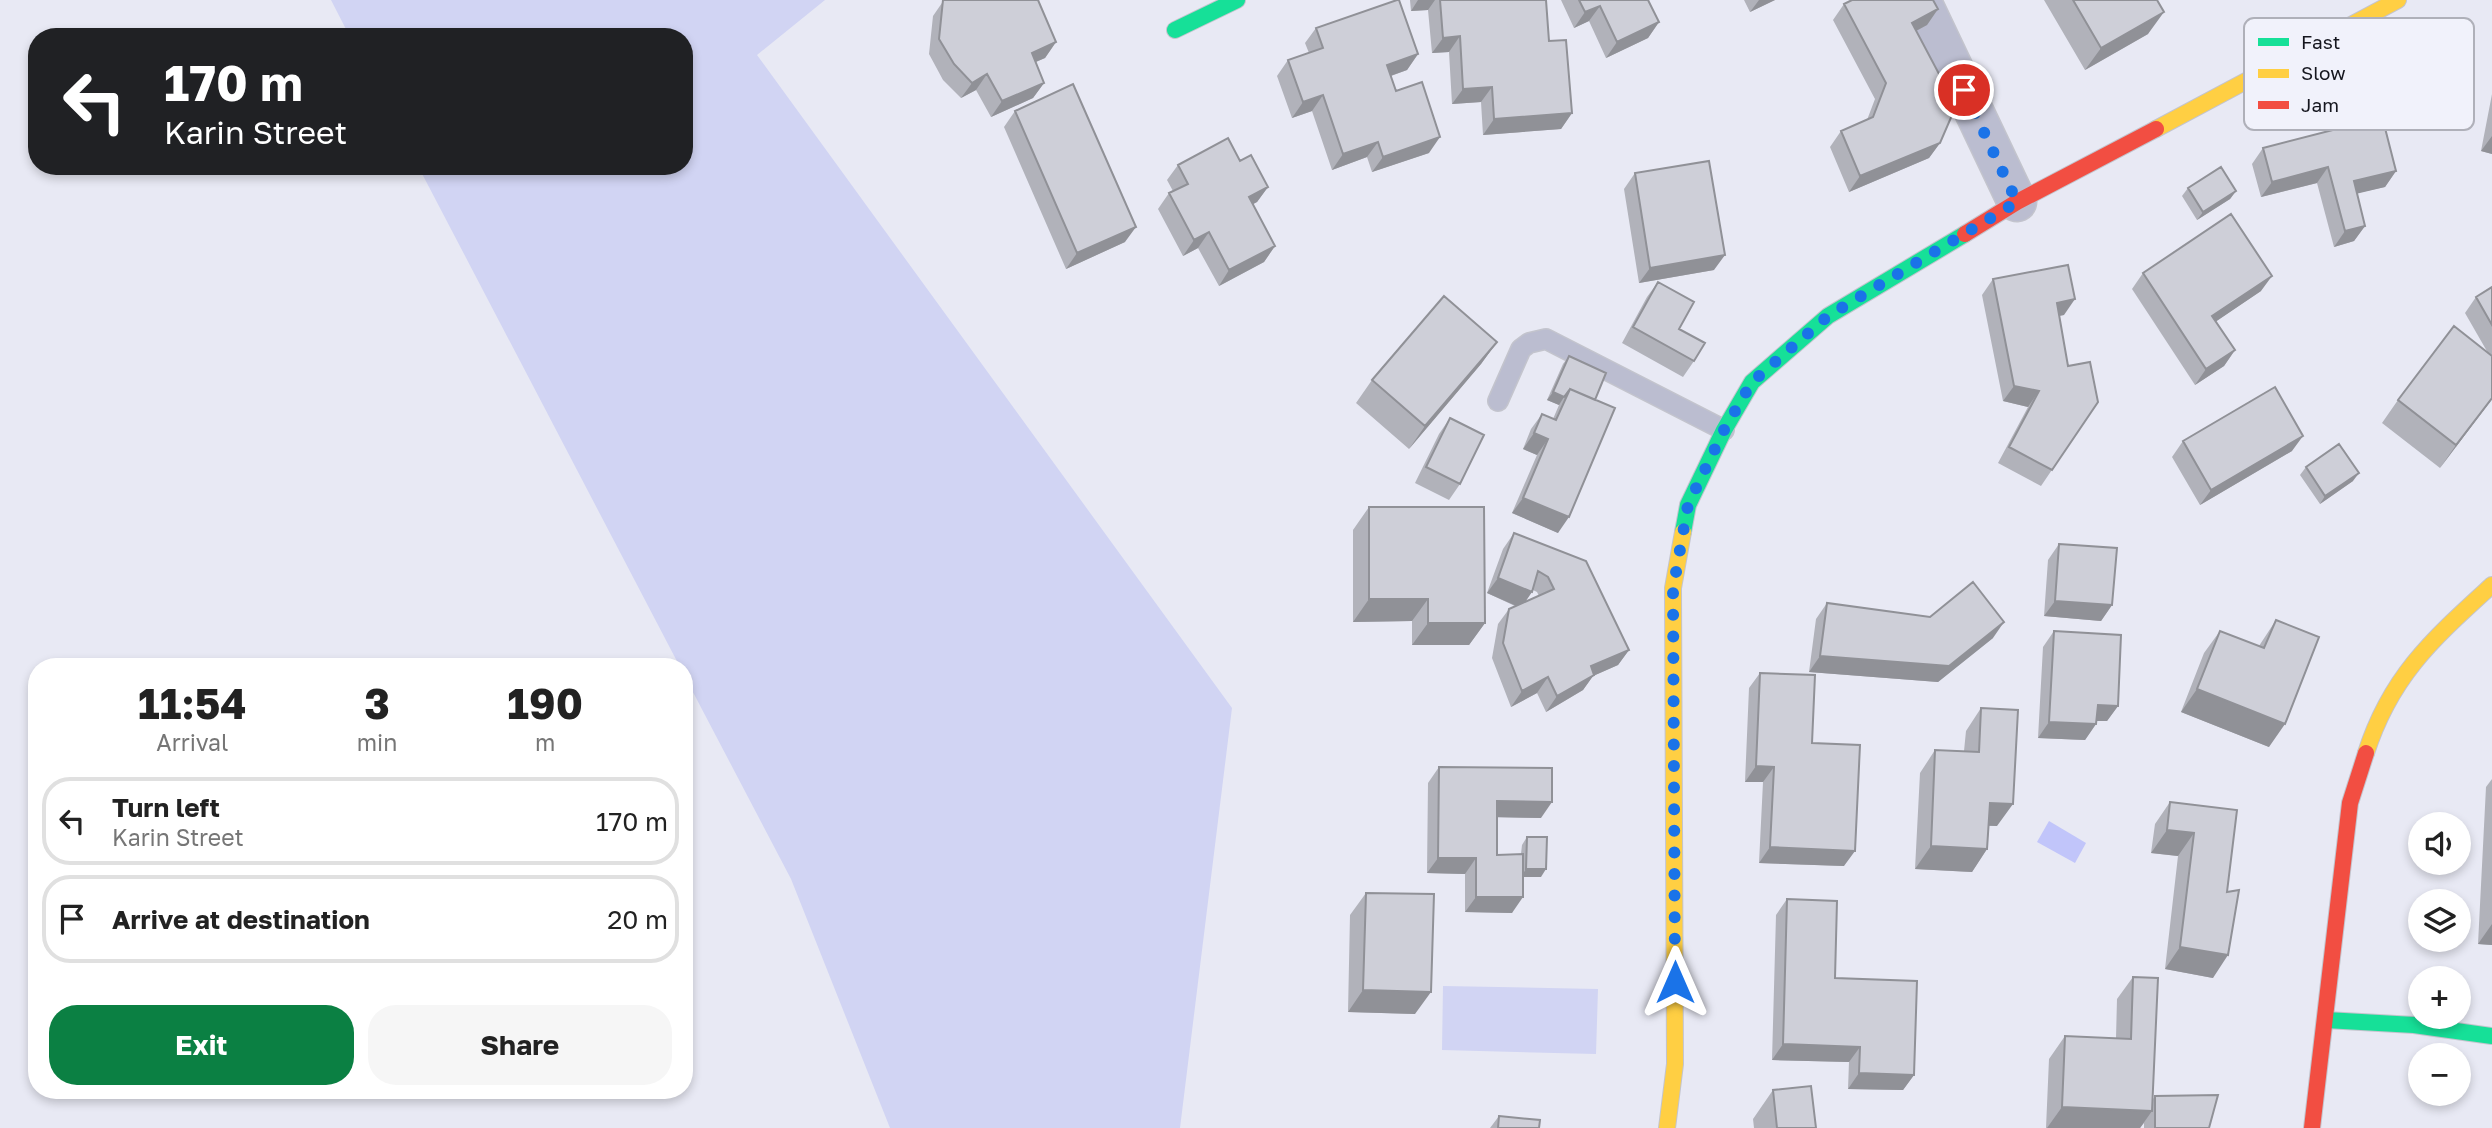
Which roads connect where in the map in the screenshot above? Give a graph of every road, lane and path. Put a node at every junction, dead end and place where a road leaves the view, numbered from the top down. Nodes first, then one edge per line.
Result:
1 (1237, 0) edge
2 (1921, 0) edge
3 (2398, 0) edge
4 (2364, 18) edge
5 (1175, 30) dead end
6 (2244, 82) edge
7 (2017, 202) junction
8 (1498, 401) dead end
9 (1724, 430) junction
10 (2492, 585) edge
11 (2326, 1020) junction
12 (2492, 1036) edge
13 (1667, 1128) edge
14 (2312, 1128) edge

1 - 5 street
2 - 7 street
3 - 4 street
6 - 7 street
7 - 9 street
8 - 9 lane
9 - 13 street
10 - 11 street
11 - 12 street
11 - 14 street

